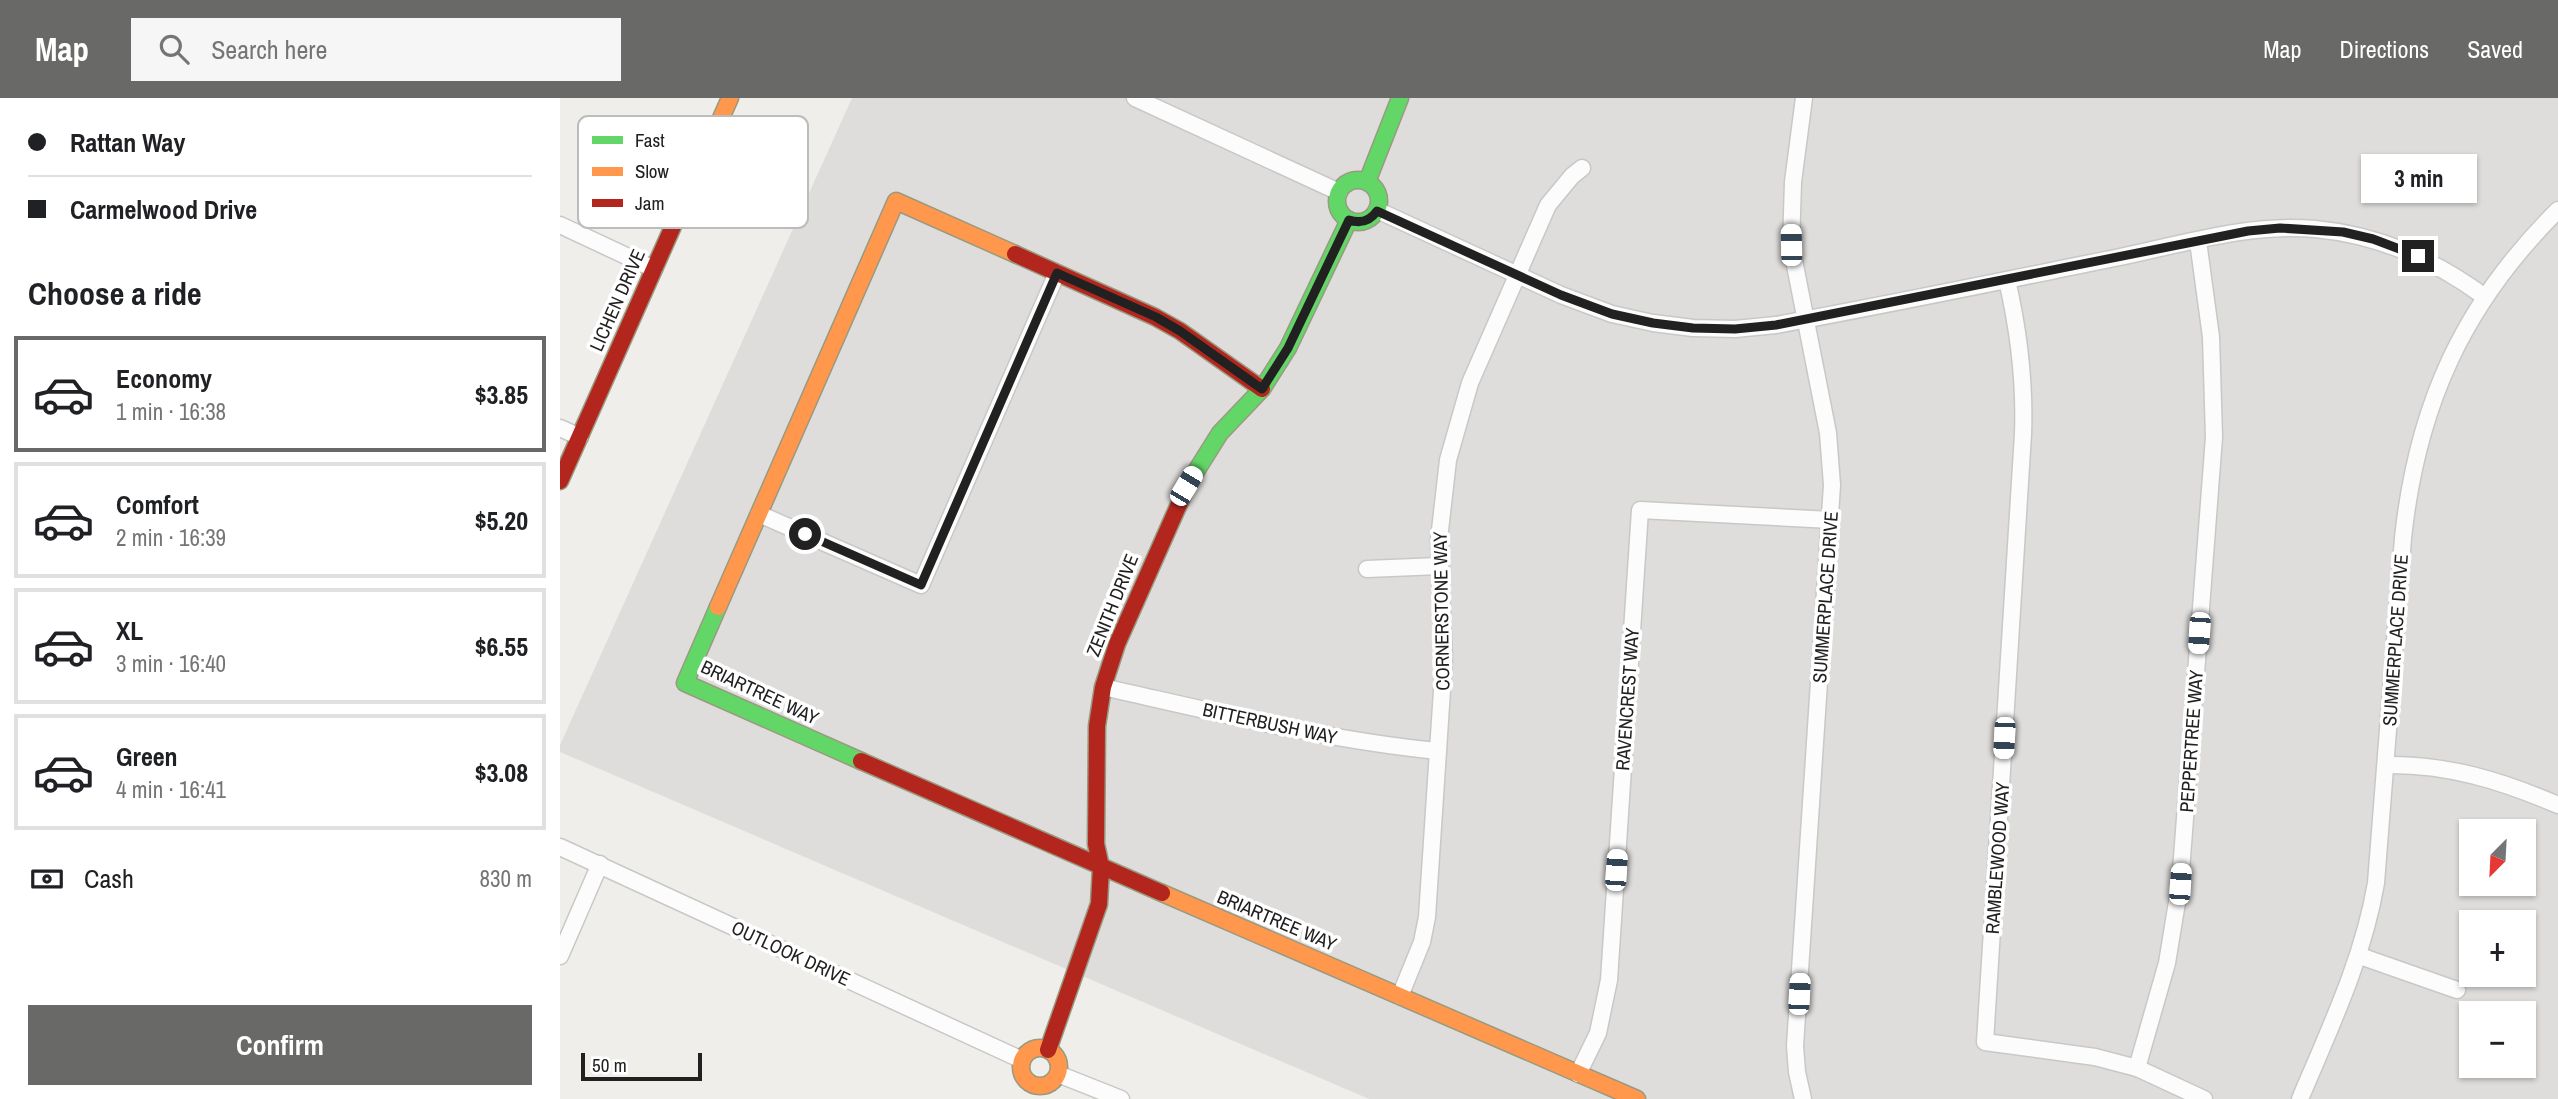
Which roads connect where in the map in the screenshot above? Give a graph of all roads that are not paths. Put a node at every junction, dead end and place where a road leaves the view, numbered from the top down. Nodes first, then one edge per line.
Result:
1 (730, 98) edge
2 (1135, 98) edge
3 (1400, 98) edge
4 (1804, 98) edge
5 (722, 116) edge
6 (1583, 168) dead end
7 (1367, 182) junction
8 (1339, 192) junction
9 (2558, 210) edge
10 (1377, 211) junction
11 (1349, 220) junction
12 (560, 225) edge
13 (672, 228) edge
14 (2198, 241) junction
15 (654, 269) junction
16 (1057, 273) junction
17 (1517, 275) junction
18 (2007, 280) junction
19 (2485, 297) junction
20 (1805, 320) junction
21 (1262, 389) junction
22 (560, 428) edge
23 (580, 437) junction
24 (560, 481) edge
25 (759, 514) junction
26 (1831, 520) junction
27 (1439, 566) junction
28 (1367, 569) dead end
29 (1103, 687) junction
30 (1438, 751) junction
31 (2386, 765) junction
32 (2556, 799) edge
33 (560, 847) edge
34 (600, 864) junction
35 (1101, 867) junction
36 (560, 956) edge
37 (2360, 956) junction
38 (2457, 990) dead end
39 (1401, 996) junction
40 (1048, 1050) junction
41 (1022, 1060) junction
42 (2137, 1069) junction
43 (1058, 1074) junction
44 (1578, 1074) junction
45 (1028, 1092) edge
46 (1799, 1098) edge
47 (1121, 1099) edge
48 (1637, 1099) edge
49 (2204, 1099) edge
50 (2301, 1099) edge

1 - 5 street, LICHEN DRIVE
2 - 8 street
3 - 7 street
4 - 20 street, SUMMERPLACE DRIVE
6 - 17 street, CORNERSTONE WAY
7 - 8 street
7 - 10 street
8 - 11 street
9 - 19 street, SUMMERPLACE DRIVE
10 - 11 street
10 - 17 street
11 - 21 street, ZENITH DRIVE
12 - 15 street
13 - 15 street, LICHEN DRIVE
14 - 18 street
14 - 19 street
14 - 42 street, PEPPERTREE WAY
15 - 23 street, LICHEN DRIVE
16 - 21 street, BRIARTREE WAY
16 - 25 street
16 - 25 street, BRIARTREE WAY
17 - 20 street
17 - 27 street, CORNERSTONE WAY
18 - 20 street
18 - 42 street, RAMBLEWOOD WAY
19 - 31 street, SUMMERPLACE DRIVE
20 - 26 street, SUMMERPLACE DRIVE
21 - 29 street, ZENITH DRIVE
22 - 23 street
23 - 24 street, LICHEN DRIVE
25 - 35 street, BRIARTREE WAY
26 - 44 street, RAVENCREST WAY
26 - 46 street, SUMMERPLACE DRIVE
27 - 28 street
27 - 30 street, CORNERSTONE WAY
29 - 30 street, BITTERBUSH WAY
29 - 35 street, ZENITH DRIVE
30 - 39 street, CORNERSTONE WAY
31 - 32 street
31 - 37 street, SUMMERPLACE DRIVE
33 - 34 street, OUTLOOK DRIVE
34 - 36 street
34 - 41 street, OUTLOOK DRIVE
35 - 39 street, BRIARTREE WAY
35 - 40 street, ZENITH DRIVE
37 - 38 street
37 - 50 street, SUMMERPLACE DRIVE
39 - 44 street, BRIARTREE WAY
40 - 41 street
40 - 43 street
41 - 45 street
42 - 49 street, RAMBLEWOOD WAY
43 - 45 street
43 - 47 street
44 - 48 street, BRIARTREE WAY

